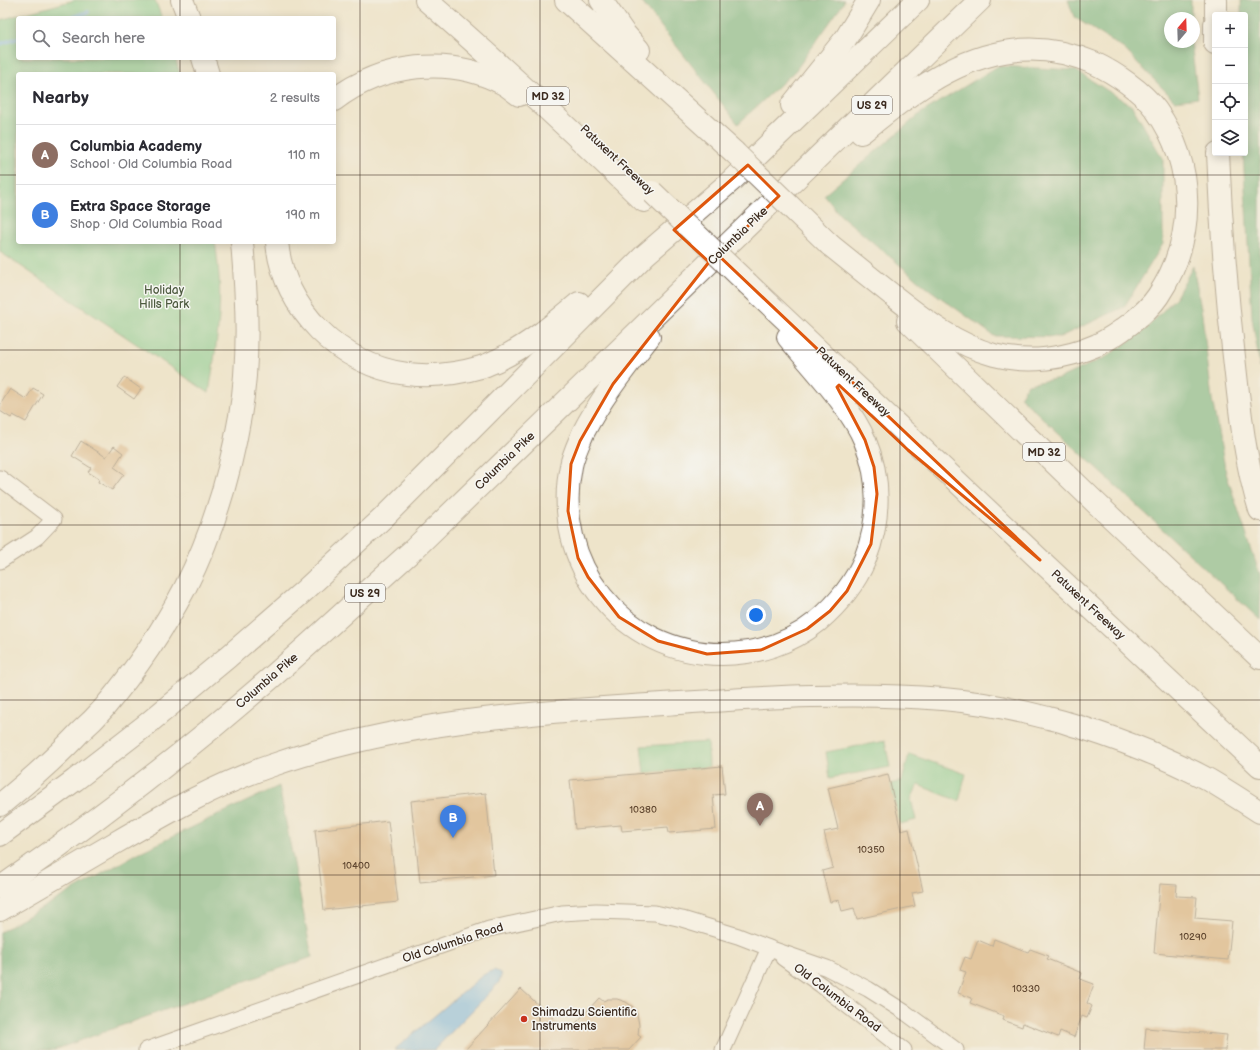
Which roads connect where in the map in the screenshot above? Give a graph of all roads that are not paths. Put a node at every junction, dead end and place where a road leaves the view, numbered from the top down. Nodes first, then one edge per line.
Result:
1 (182, 0) edge
2 (426, 0) edge
3 (443, 0) edge
4 (566, 0) edge
5 (601, 0) edge
6 (869, 0) edge
7 (918, 0) edge
8 (980, 0) edge
9 (1216, 0) edge
10 (1216, 12) edge
11 (188, 16) edge
12 (204, 60) edge
13 (207, 72) edge
14 (336, 98) edge
15 (734, 152) junction
16 (594, 153) junction
17 (1218, 156) edge
18 (732, 180) junction
19 (648, 197) junction
20 (764, 210) junction
21 (242, 244) edge
22 (277, 244) edge
23 (830, 245) junction
24 (645, 255) junction
25 (704, 268) junction
26 (744, 288) junction
27 (788, 337) junction
28 (0, 478) edge
29 (1260, 510) edge
30 (1040, 560) junction
31 (0, 561) edge
32 (1260, 658) edge
33 (1260, 766) edge
34 (0, 805) edge
35 (1260, 812) edge
36 (0, 835) edge
37 (0, 888) edge
38 (0, 910) edge
39 (769, 948) junction
40 (146, 1050) edge
41 (723, 1050) edge
42 (904, 1050) edge
43 (956, 1050) edge

1 - 11 highway
2 - 16 highway
3 - 19 highway, Patuxent Freeway / MD 32
4 - 15 highway, MD 32
5 - 15 highway
6 - 18 highway
7 - 18 highway
8 - 20 highway, Columbia Pike / US 29
9 - 10 highway
12 - 13 highway
14 - 16 highway
15 - 23 highway, MD 32, bridge
16 - 19 highway
17 - 29 highway
18 - 24 highway
19 - 26 highway, Patuxent Freeway / MD 32, bridge
20 - 23 highway
20 - 25 highway, Columbia Pike / US 29
21 - 34 highway
22 - 24 highway
23 - 32 highway, MD 32
24 - 36 highway
25 - 27 highway
25 - 37 highway, Columbia Pike / US 29
26 - 27 highway
26 - 30 highway, Patuxent Freeway / MD 32
27 - 30 highway
28 - 31 street
30 - 33 highway, Patuxent Freeway / MD 32
35 - 38 highway
39 - 40 street, Old Columbia Road
39 - 41 street
39 - 42 street, Old Columbia Road
39 - 43 street, Old Columbia Road

